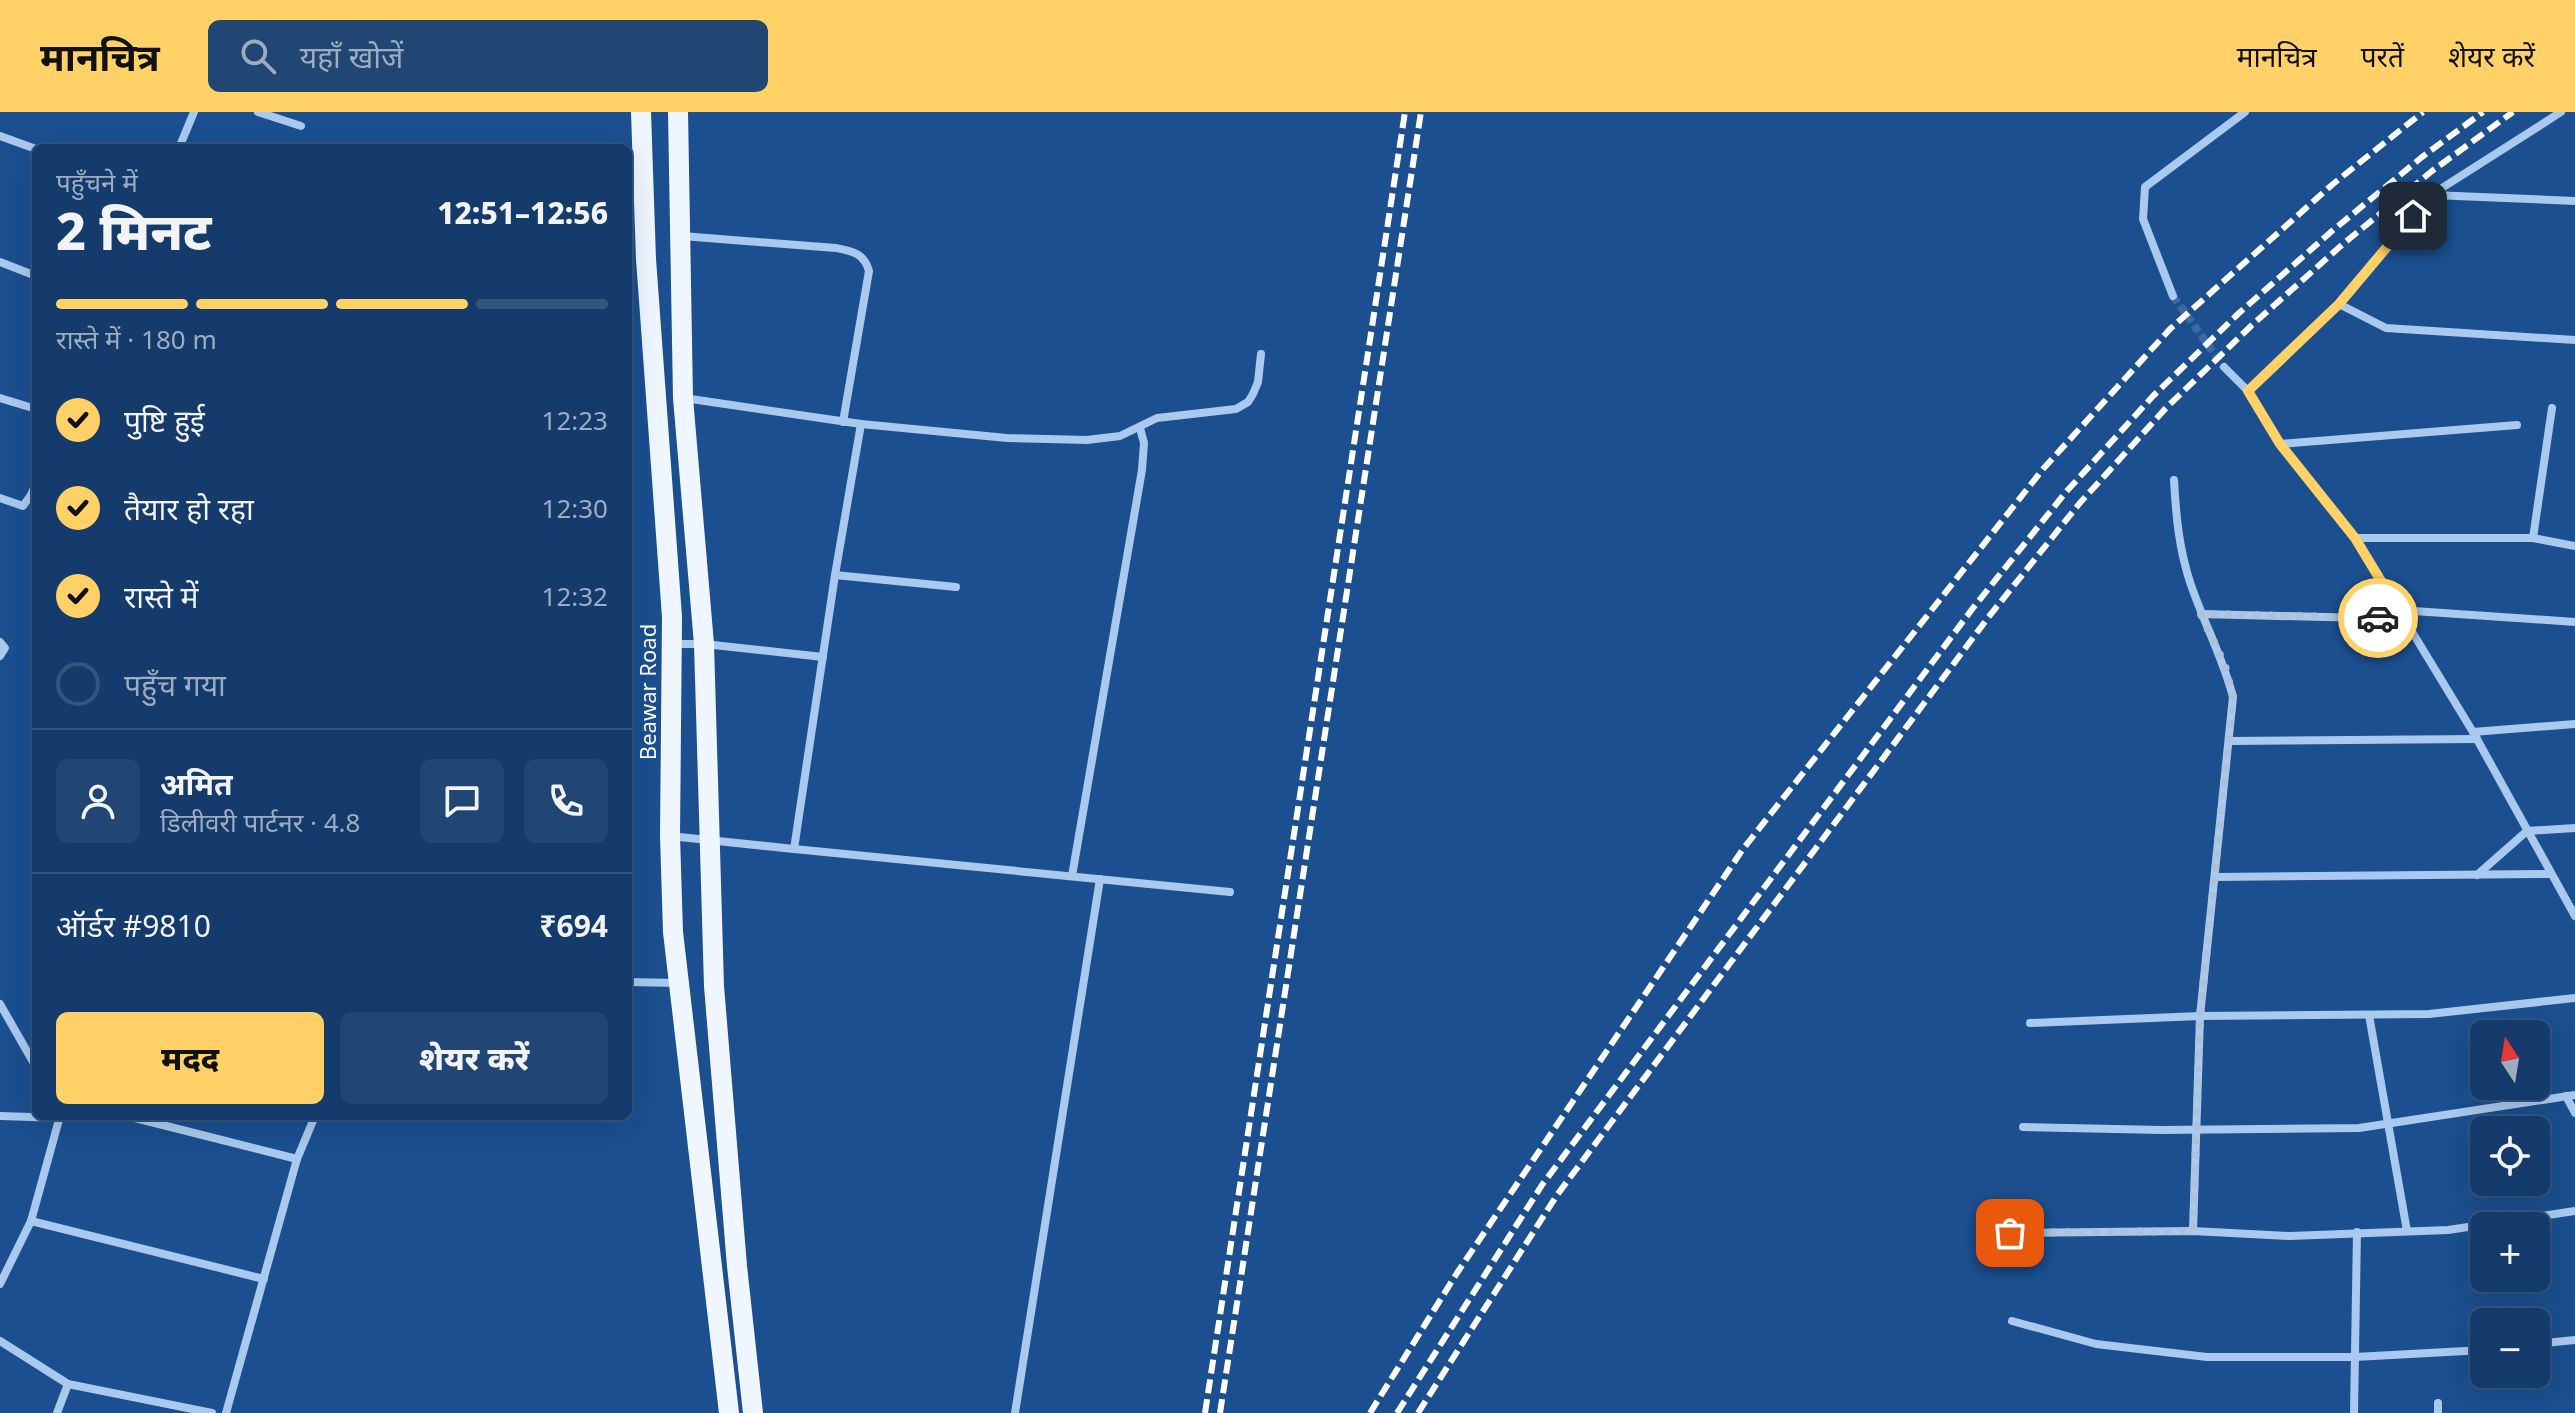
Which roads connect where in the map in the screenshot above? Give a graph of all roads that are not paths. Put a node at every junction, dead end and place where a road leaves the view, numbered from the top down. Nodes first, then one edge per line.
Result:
1 (194, 112) edge
2 (258, 112) edge
3 (641, 112) edge
4 (678, 112) edge
5 (2245, 112) edge
6 (2561, 112) edge
7 (301, 126) dead end
8 (0, 136) edge
9 (181, 144) edge
10 (32, 148) edge
11 (2431, 195) junction
12 (2575, 201) edge
13 (681, 236) junction
14 (0, 262) edge
15 (32, 274) edge
16 (2173, 296) tunnel mouth
17 (2339, 304) junction
18 (2575, 340) edge
19 (1261, 354) dead end
20 (2224, 367) tunnel mouth
21 (2248, 391) junction
22 (0, 398) edge
23 (683, 398) junction
24 (32, 408) edge
25 (2552, 408) dead end
26 (843, 422) junction
27 (861, 424) junction
28 (2517, 425) dead end
29 (1140, 428) junction
30 (2280, 444) junction
31 (2174, 480) dead end
32 (31, 495) edge
33 (0, 498) edge
34 (2355, 538) junction
35 (2533, 538) junction
36 (2575, 546) edge
37 (835, 575) junction
38 (956, 587) dead end
39 (2201, 614) junction
40 (2401, 614) junction
41 (2575, 622) edge
42 (0, 642) edge
43 (672, 644) junction
44 (704, 644) junction
45 (0, 656) edge
46 (823, 657) junction
47 (2575, 724) edge
48 (2475, 735) junction
49 (2230, 741) junction
50 (2575, 828) edge
51 (2527, 831) junction
52 (670, 836) junction
53 (709, 841) junction
54 (794, 849) junction
55 (2550, 874) junction
56 (2477, 875) junction
57 (1072, 876) junction
58 (2215, 877) junction
59 (1100, 879) junction
60 (1230, 892) dead end
61 (2575, 916) edge
62 (632, 982) edge
63 (677, 983) junction
64 (2575, 998) edge
65 (0, 1004) edge
66 (2369, 1015) junction
67 (2200, 1016) junction
68 (2030, 1023) dead end
69 (32, 1060) edge
70 (2570, 1096) edge
71 (2575, 1113) edge
72 (0, 1116) edge
73 (32, 1117) edge
74 (59, 1120) edge
75 (143, 1120) edge
76 (313, 1120) edge
77 (2388, 1124) junction
78 (2023, 1127) dead end
79 (2196, 1130) junction
80 (297, 1159) junction
81 (2575, 1211) edge
82 (31, 1221) junction
83 (2193, 1231) junction
84 (2407, 1231) junction
85 (2357, 1232) junction
86 (2010, 1233) dead end
87 (0, 1256) edge
88 (11, 1257) junction
89 (264, 1279) junction
90 (0, 1284) edge
91 (2012, 1321) dead end
92 (2575, 1340) edge
93 (0, 1341) edge
94 (2550, 1343) edge
95 (2470, 1351) edge
96 (2355, 1357) junction
97 (68, 1384) junction
98 (2438, 1403) dead end
99 (57, 1413) edge
100 (212, 1413) edge
101 (226, 1413) edge
102 (729, 1413) edge
103 (753, 1413) edge
104 (1015, 1413) edge
105 (2354, 1413) edge
106 (2438, 1413) edge

1 - 9 street
2 - 7 street
3 - 43 main road, Beawar Road
4 - 13 main road
5 - 16 street
6 - 11 street
8 - 10 street
11 - 12 street
11 - 17 street
13 - 23 main road
13 - 26 street
14 - 15 street
17 - 18 street
17 - 21 street
19 - 29 street
20 - 21 street
21 - 30 street
22 - 24 street
23 - 26 street
23 - 44 main road
25 - 35 street
26 - 27 street
27 - 29 street
27 - 37 street
28 - 30 street
29 - 57 street
30 - 34 street
31 - 39 street
32 - 33 street
34 - 35 street
34 - 40 street
35 - 36 street
37 - 38 street
37 - 46 street
39 - 40 street
39 - 49 street
40 - 41 street
40 - 48 street
42 - 45 street
43 - 44 street
43 - 52 main road, Beawar Road
44 - 46 street
44 - 53 main road
46 - 54 street
47 - 48 street
48 - 49 street
48 - 51 street
49 - 58 street
50 - 51 street
51 - 55 street
51 - 56 street
52 - 53 street
52 - 63 main road, Beawar Road
53 - 54 street
53 - 103 main road
54 - 57 street
55 - 56 street
55 - 61 street
56 - 58 street
57 - 59 street
58 - 67 street
59 - 60 street
59 - 104 street
62 - 63 street
63 - 102 main road, Beawar Road
64 - 66 street
65 - 69 street
66 - 67 street
66 - 77 street
67 - 68 street
67 - 79 street
70 - 71 street
70 - 77 street
72 - 73 street
74 - 82 street
75 - 80 street
76 - 80 street
77 - 79 street
77 - 84 street
78 - 79 street
79 - 83 street
80 - 89 street
81 - 84 street
82 - 88 street
82 - 89 street
83 - 85 street
83 - 86 street
84 - 85 street
85 - 96 street
87 - 88 street
88 - 90 street
89 - 101 street
91 - 96 street
92 - 94 street
93 - 97 street
95 - 96 street
96 - 105 street
97 - 99 street
97 - 100 street
98 - 106 street

